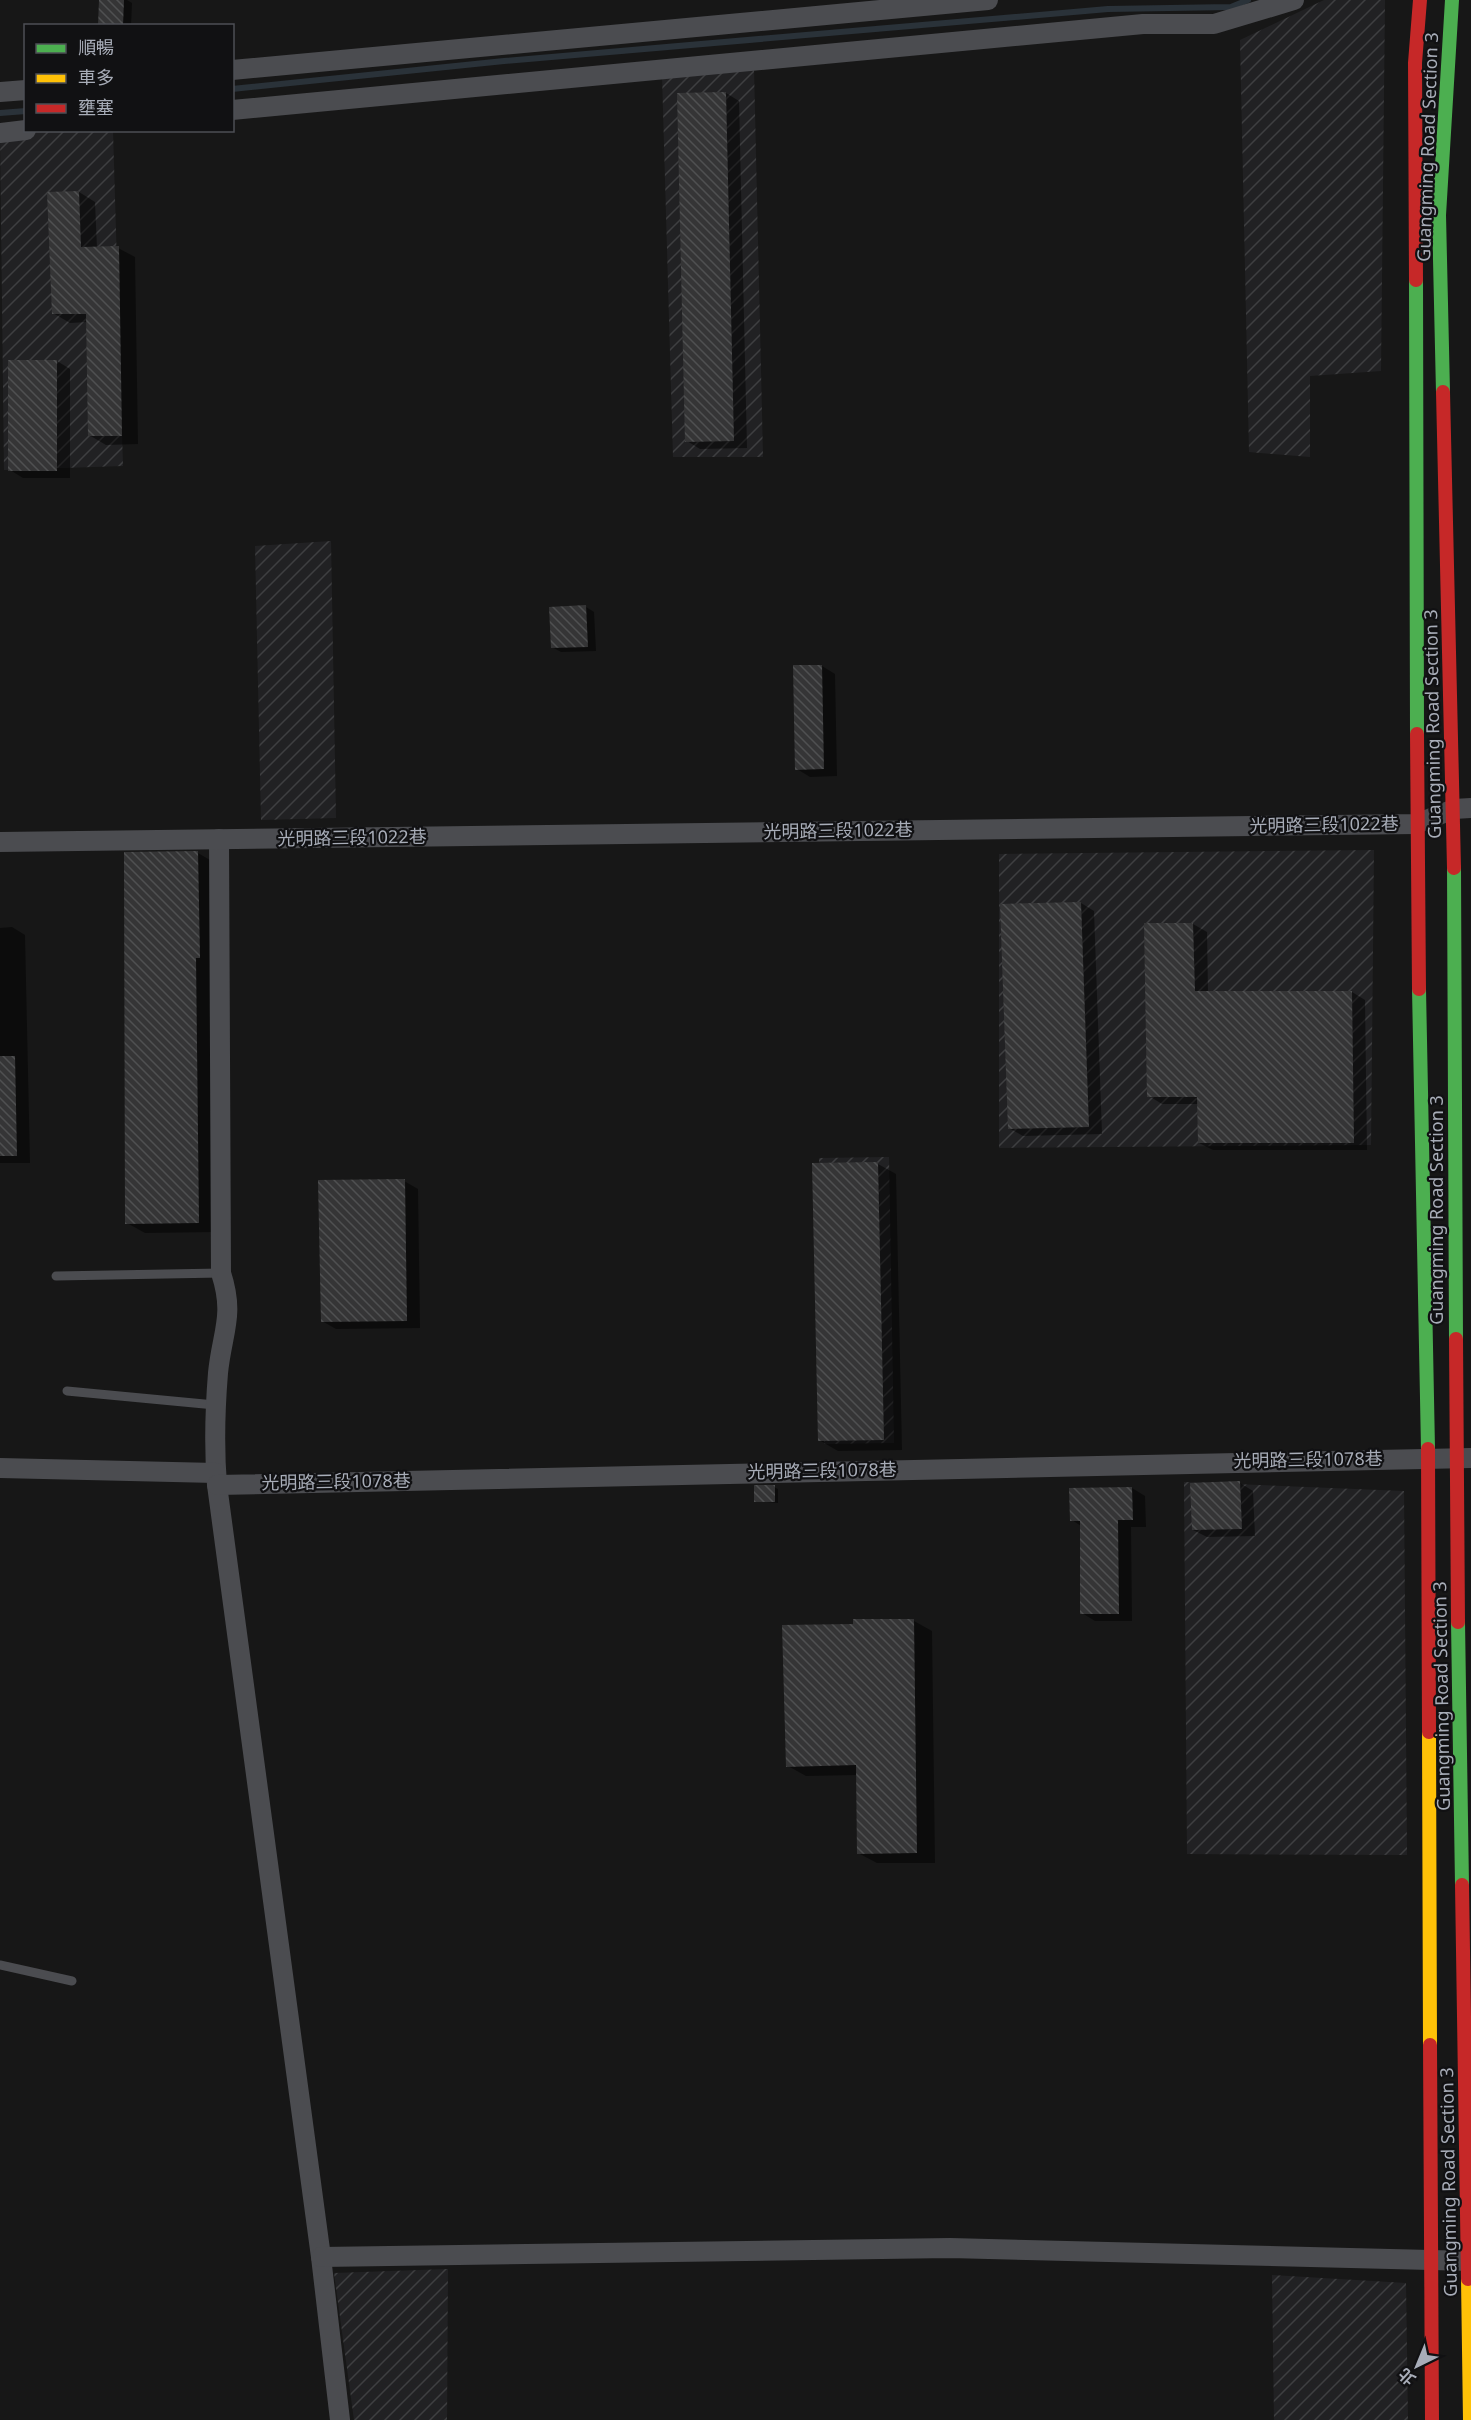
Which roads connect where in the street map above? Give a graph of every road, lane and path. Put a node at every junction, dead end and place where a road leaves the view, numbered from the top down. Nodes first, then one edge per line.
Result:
1 (988, 0) edge
2 (1294, 0) edge
3 (1420, 0) edge
4 (1452, 0) edge
5 (234, 70) edge
6 (24, 90) edge
7 (0, 92) edge
8 (234, 110) edge
9 (24, 130) edge
10 (0, 133) edge
11 (1462, 808) edge
12 (1416, 824) junction
13 (219, 839) junction
14 (0, 842) edge
15 (220, 1273) junction
16 (57, 1275) dead end
17 (67, 1391) dead end
18 (215, 1405) junction
19 (1428, 1458) junction
20 (1464, 1458) edge
21 (0, 1468) edge
22 (216, 1479) junction
23 (0, 1965) edge
24 (72, 1981) dead end
25 (321, 2258) junction
26 (1431, 2261) junction
27 (1470, 2261) edge
28 (340, 2420) edge
29 (1432, 2420) edge
30 (1470, 2420) edge

1 - 5 street
2 - 8 street
3 - 12 street, Guangming Road Section 3
4 - 11 street, Guangming Road Section 3
6 - 7 street
9 - 10 street
11 - 12 street, 光明路三段1022巷
11 - 20 street, Guangming Road Section 3
12 - 13 street, 光明路三段1022巷
12 - 19 street, Guangming Road Section 3
13 - 14 street, 光明路三段1022巷
13 - 15 street
15 - 16 lane
15 - 18 street
17 - 18 lane
18 - 22 street
19 - 20 street, 光明路三段1078巷
19 - 22 street, 光明路三段1078巷
19 - 26 street, Guangming Road Section 3
20 - 27 street, Guangming Road Section 3
21 - 22 street, 光明路三段1078巷
22 - 25 street
23 - 24 lane
25 - 26 street
25 - 28 street
26 - 27 street
26 - 29 street, Guangming Road Section 3
27 - 30 street, Guangming Road Section 3

